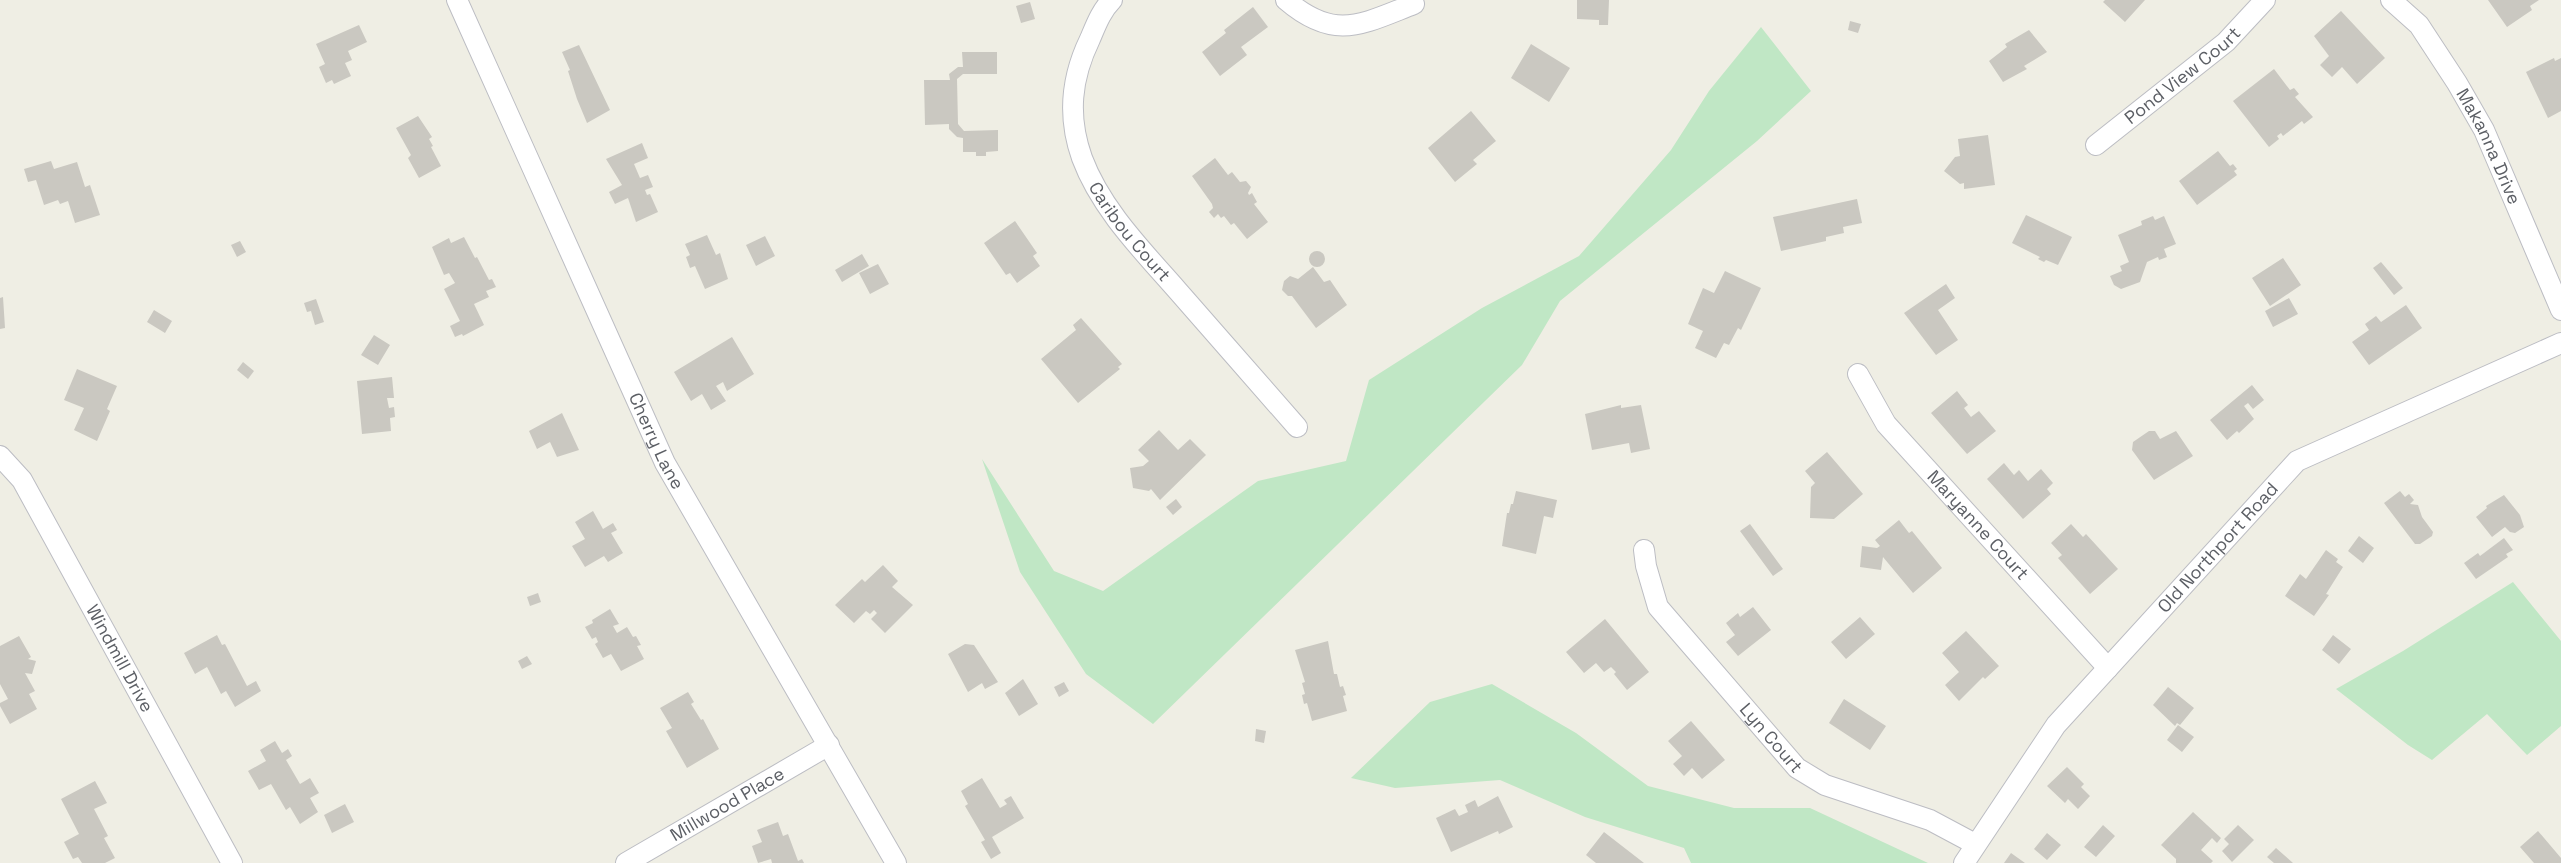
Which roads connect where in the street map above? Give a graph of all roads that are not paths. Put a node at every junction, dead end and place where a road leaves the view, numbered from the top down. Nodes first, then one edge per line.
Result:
1 (457, 0) edge
2 (1112, 0) edge
3 (1286, 0) edge
4 (2265, 0) edge
5 (2391, 0) edge
6 (1414, 4) dead end
7 (2096, 145) dead end
8 (2561, 310) edge
9 (2561, 343) edge
10 (1858, 374) dead end
11 (1297, 427) dead end
12 (0, 456) edge
13 (1644, 550) dead end
14 (2108, 668) junction
15 (829, 745) junction
16 (1975, 844) junction
17 (232, 863) edge
18 (626, 863) edge
19 (896, 863) edge
20 (1964, 863) edge

1 - 15 street, Cherry Lane
2 - 11 street, Caribou Court
3 - 6 street
4 - 7 street, Pond View Court
5 - 8 street, Makanna Drive
9 - 14 street, Old Northport Road
10 - 14 street, Maryanne Court
12 - 17 street, Windmill Drive
13 - 16 street, Lyn Court
14 - 16 street, Old Northport Road
15 - 18 street, Millwood Place
15 - 19 street, Cherry Lane
16 - 20 street, Old Northport Road

